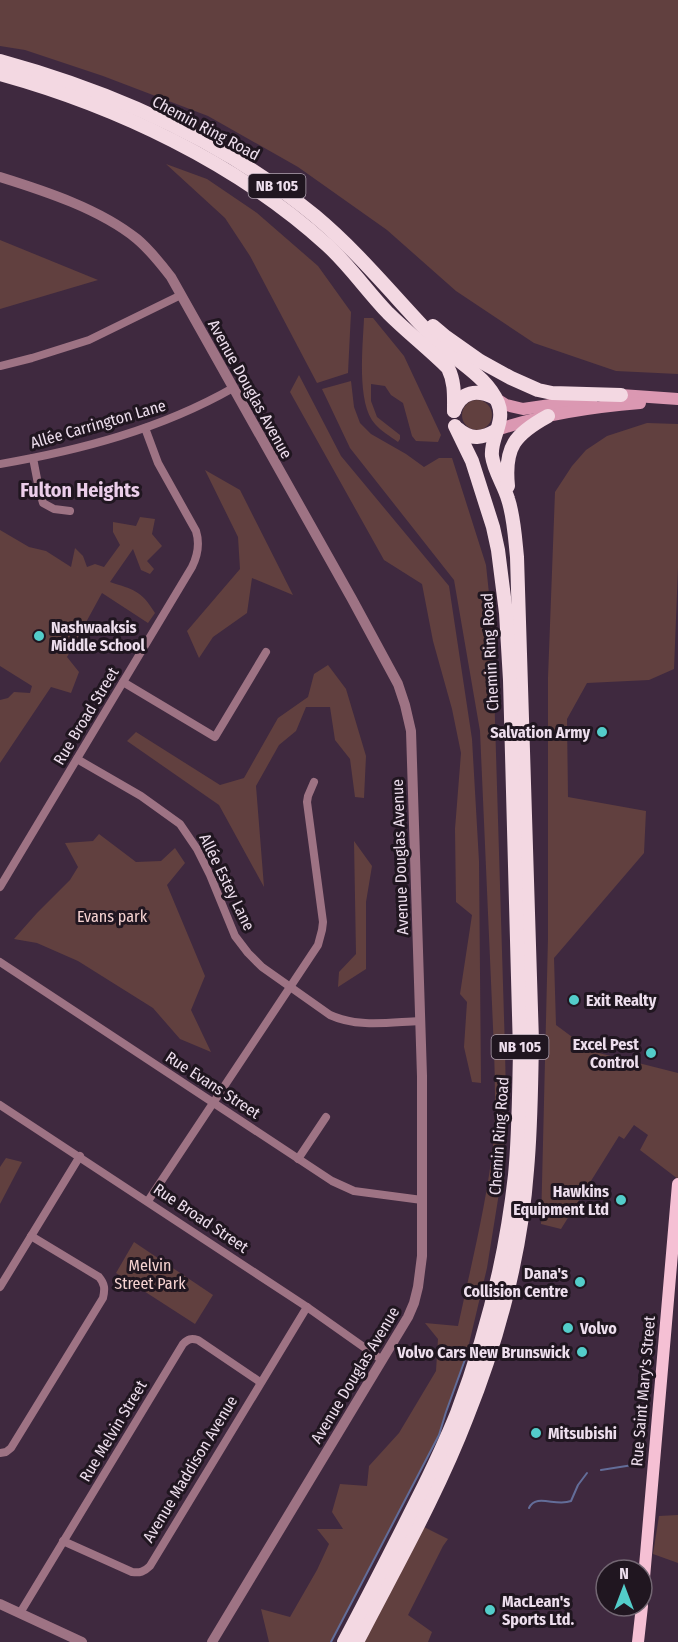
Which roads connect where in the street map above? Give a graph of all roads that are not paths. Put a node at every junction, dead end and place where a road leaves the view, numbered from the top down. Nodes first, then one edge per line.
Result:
1 (0, 61) edge
2 (0, 74) edge
3 (0, 177) edge
4 (361, 260) junction
5 (181, 295) junction
6 (0, 366) edge
7 (233, 388) junction
8 (621, 395) junction
9 (495, 398) junction
10 (678, 400) edge
11 (454, 411) junction
12 (548, 416) junction
13 (455, 426) junction
14 (146, 428) junction
15 (497, 430) junction
16 (33, 458) junction
17 (0, 464) edge
18 (509, 500) junction
19 (70, 510) dead end
20 (266, 652) dead end
21 (123, 682) junction
22 (76, 759) junction
23 (314, 782) dead end
24 (0, 887) edge
25 (0, 962) edge
26 (290, 987) junction
27 (420, 1021) junction
28 (213, 1103) junction
29 (0, 1105) edge
30 (326, 1116) dead end
31 (80, 1156) junction
32 (298, 1159) junction
33 (678, 1184) edge
34 (422, 1200) junction
35 (148, 1201) junction
36 (31, 1236) junction
37 (0, 1287) edge
38 (306, 1307) junction
39 (382, 1360) junction
40 (260, 1382) junction
41 (0, 1454) edge
42 (63, 1541) junction
43 (646, 1558) edge
44 (0, 1604) edge
45 (20, 1613) junction
46 (641, 1618) edge
47 (82, 1642) edge
48 (212, 1642) edge
49 (344, 1642) edge
50 (357, 1642) edge
51 (638, 1642) edge

1 - 4 highway, Chemin Ring Road / NB 105
2 - 11 highway, Chemin Ring Road / NB 105
3 - 5 street, Avenue Douglas Avenue
4 - 8 highway
4 - 9 highway, Chemin Ring Road / NB 105
5 - 6 street
5 - 7 street, Avenue Douglas Avenue
7 - 14 street, Allée Carrington Lane
7 - 27 street, Avenue Douglas Avenue
8 - 9 main road
8 - 10 main road
9 - 11 highway
9 - 15 highway
10 - 12 main road
11 - 13 highway
12 - 15 main road
12 - 18 highway
13 - 15 highway
13 - 49 highway, Chemin Ring Road / NB 105
14 - 16 street, Allée Carrington Lane
14 - 21 street, Rue Broad Street
15 - 18 highway, Chemin Ring Road / NB 105
16 - 17 street, Allée Carrington Lane
16 - 19 street
18 - 50 highway, Chemin Ring Road / NB 105
20 - 21 street
21 - 22 street, Rue Broad Street
22 - 24 street, Rue Broad Street
22 - 26 street, Allée Estey Lane
23 - 26 street
25 - 28 street, Rue Evans Street
26 - 27 street, Allée Estey Lane
26 - 28 street
27 - 34 street, Avenue Douglas Avenue
28 - 32 street, Rue Evans Street
28 - 35 street
29 - 31 street, Rue Broad Street
30 - 32 street
31 - 35 street, Rue Broad Street
31 - 36 street
32 - 34 street, Rue Evans Street
33 - 43 main road, Rue Saint Mary's Street
34 - 39 street, Avenue Douglas Avenue
35 - 38 street, Rue Broad Street
36 - 37 street
36 - 41 street
38 - 39 street, Rue Broad Street
38 - 40 street, Avenue Maddison Avenue
39 - 48 street, Avenue Douglas Avenue
40 - 42 street, Avenue Maddison Avenue
40 - 42 street, Rue Melvin Street
42 - 45 street, Rue Melvin Street
44 - 45 street
45 - 47 street
46 - 51 main road

